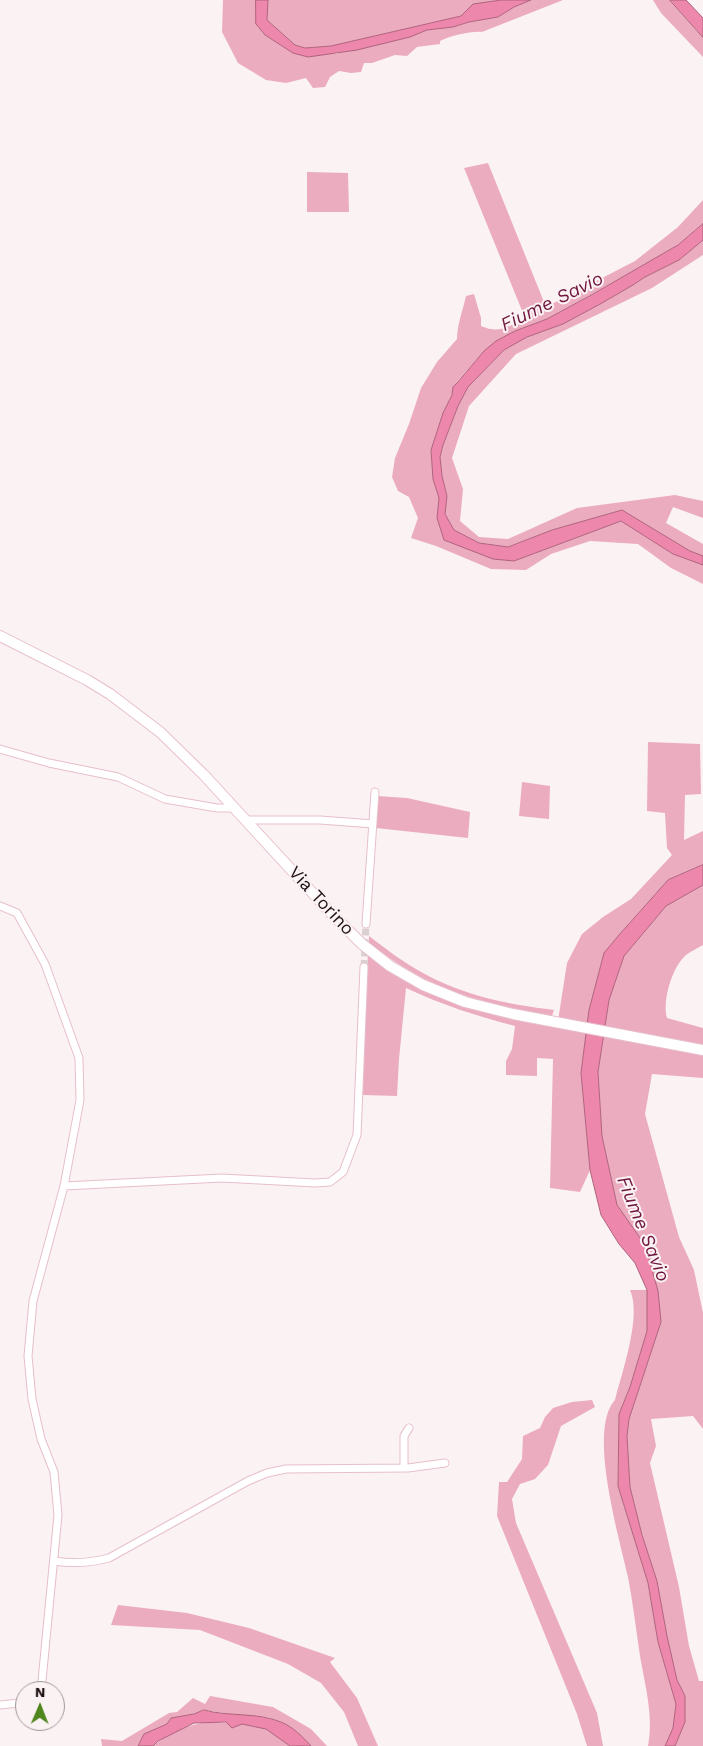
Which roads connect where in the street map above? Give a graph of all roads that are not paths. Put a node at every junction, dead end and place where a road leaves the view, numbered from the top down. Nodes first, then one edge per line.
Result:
1 (0, 636) edge
2 (0, 749) edge
3 (375, 792) dead end
4 (235, 808) junction
5 (246, 820) junction
6 (373, 824) junction
7 (0, 906) edge
8 (366, 924) tunnel mouth
9 (364, 967) tunnel mouth
10 (703, 1050) edge
11 (64, 1186) junction
12 (409, 1428) dead end
13 (445, 1463) dead end
14 (404, 1468) junction
15 (54, 1561) junction
16 (42, 1681) edge
17 (15, 1703) edge
18 (0, 1705) edge

1 - 4 main road, Via Torino
2 - 4 street
3 - 6 street
4 - 5 main road, Via Torino
5 - 6 street
5 - 10 main road, Via Torino
6 - 8 street
7 - 11 street
9 - 11 street
11 - 15 street
12 - 14 street
13 - 14 street
14 - 15 street
15 - 16 street
17 - 18 street

